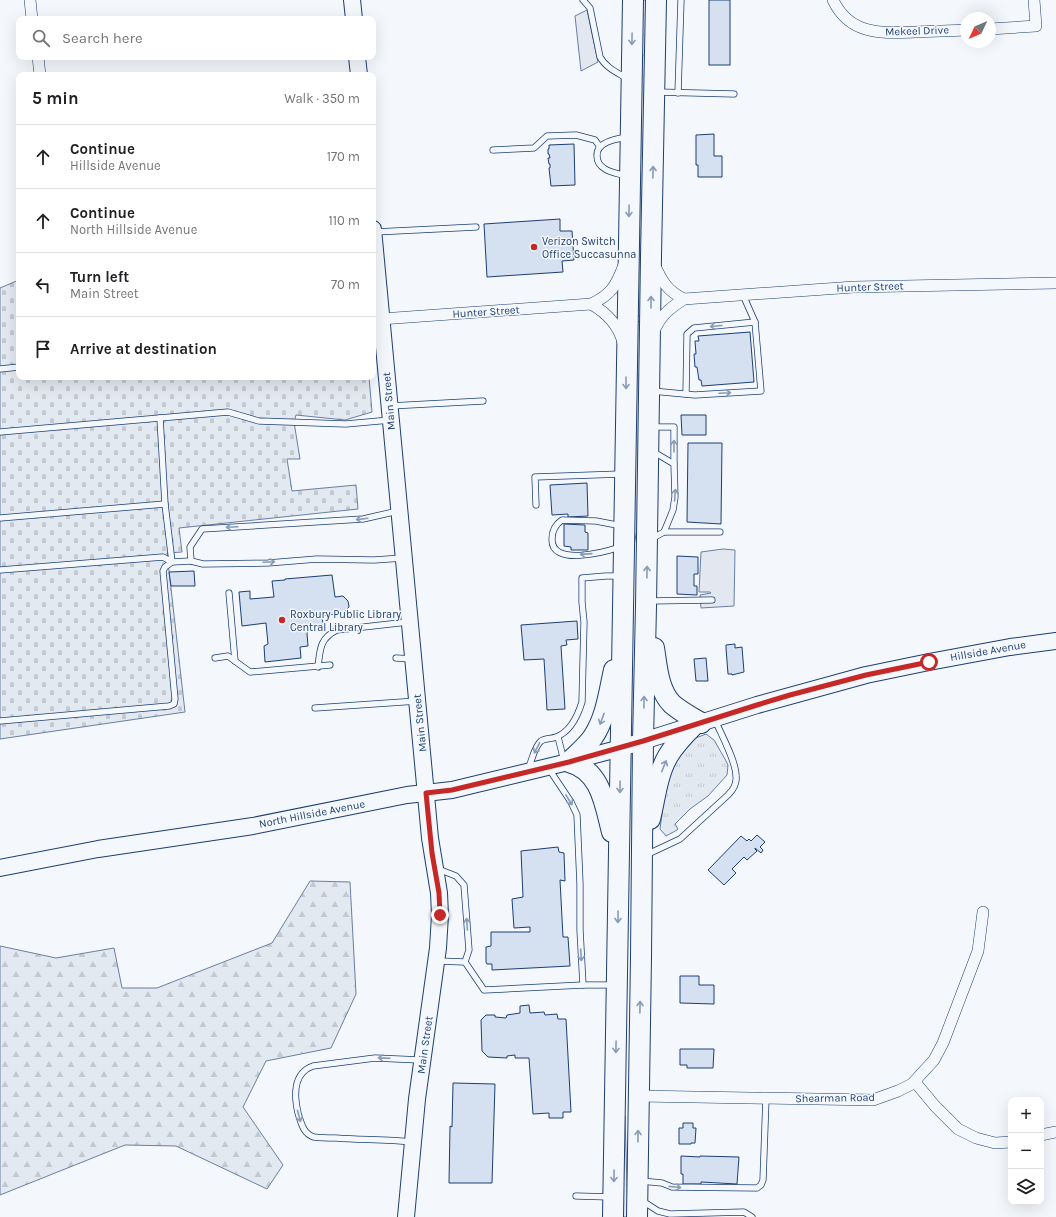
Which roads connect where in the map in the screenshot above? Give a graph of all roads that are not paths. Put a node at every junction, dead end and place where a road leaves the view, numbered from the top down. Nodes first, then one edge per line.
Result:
1 (30, 0) edge
2 (352, 0) edge
3 (583, 0) edge
4 (587, 0) edge
5 (633, 0) edge
6 (656, 0) edge
7 (681, 0) edge
8 (833, 0) edge
9 (1034, 0) edge
10 (590, 8) junction
11 (32, 16) edge
12 (354, 16) edge
13 (996, 29) edge
14 (960, 30) edge
15 (38, 60) edge
16 (358, 60) edge
17 (40, 72) edge
18 (359, 72) edge
19 (632, 80) junction
20 (655, 92) junction
21 (678, 93) junction
22 (734, 94) dead end
23 (631, 136) junction
24 (600, 147) junction
25 (493, 150) dead end
26 (630, 177) junction
27 (476, 227) dead end
28 (376, 232) edge
29 (628, 251) junction
30 (651, 256) junction
31 (376, 281) edge
32 (1056, 283) edge
33 (743, 295) junction
34 (684, 299) junction
35 (592, 304) junction
36 (381, 320) junction
37 (755, 322) junction
38 (650, 340) junction
39 (627, 356) junction
40 (16, 367) edge
41 (0, 369) edge
42 (649, 391) junction
43 (686, 394) junction
44 (483, 401) dead end
45 (390, 413) junction
46 (160, 418) junction
47 (649, 427) junction
48 (0, 432) edge
49 (649, 449) junction
50 (674, 464) junction
51 (626, 474) junction
52 (165, 504) junction
53 (536, 505) dead end
54 (400, 510) junction
55 (0, 518) edge
56 (720, 532) dead end
57 (625, 536) junction
58 (656, 536) junction
59 (405, 558) junction
60 (191, 561) junction
61 (172, 562) junction
62 (0, 570) edge
63 (624, 576) junction
64 (229, 593) dead end
65 (712, 600) dead end
66 (646, 604) junction
67 (411, 622) junction
68 (623, 627) junction
69 (1056, 640) edge
70 (215, 658) dead end
71 (396, 658) dead end
72 (414, 659) junction
73 (235, 661) junction
74 (330, 664) dead end
75 (318, 666) junction
76 (418, 700) junction
77 (315, 708) dead end
78 (0, 721) edge
79 (703, 722) junction
80 (558, 737) junction
81 (643, 741) junction
82 (621, 748) junction
83 (567, 762) junction
84 (548, 767) junction
85 (527, 771) junction
86 (426, 793) junction
87 (642, 851) junction
88 (618, 861) junction
89 (0, 868) edge
90 (435, 868) junction
91 (983, 912) dead end
92 (436, 961) junction
93 (464, 962) junction
94 (583, 985) junction
95 (617, 985) junction
96 (423, 1060) junction
97 (915, 1082) junction
98 (639, 1096) junction
99 (766, 1098) junction
100 (1056, 1132) edge
101 (1044, 1134) edge
102 (412, 1142) junction
103 (1008, 1142) edge
104 (576, 1196) dead end
105 (613, 1197) junction
106 (637, 1198) edge
107 (689, 1215) edge
108 (406, 1217) edge
109 (613, 1217) edge
110 (752, 1217) edge

1 - 11 street
2 - 12 main road
3 - 10 lane
4 - 10 lane
5 -> 19 highway
6 - 20 highway
7 - 21 lane
8 - 14 street, Mekeel Drive
9 - 13 street
10 - 19 lane
15 - 17 street
16 - 18 main road
19 - 23 highway
20 - 21 lane
30 -> 20 highway
21 - 22 lane
23 - 24 lane
23 - 26 highway
24 - 25 lane
24 - 26 lane
26 -> 29 highway
27 - 28 lane
29 - 35 street, Hunter Street
29 - 39 highway
30 - 34 street
38 -> 30 highway
31 - 36 main road, Main Street
32 - 33 street, Hunter Street
33 - 34 street, Hunter Street
33 - 37 lane
34 - 38 street, Hunter Street
35 - 36 street, Hunter Street
35 - 39 street
36 - 45 main road, Main Street
37 -> 43 lane
43 -> 37 lane
38 - 42 highway
39 -> 51 highway
40 - 41 lane
42 - 43 lane
42 - 47 highway
44 - 45 lane
45 - 46 lane
45 - 54 main road, Main Street
46 - 48 lane
46 - 52 lane
47 - 49 highway
50 -> 47 lane
49 - 50 lane
49 - 58 highway
58 -> 50 lane
51 - 53 lane
51 - 57 highway
52 - 55 lane
52 - 61 lane
54 - 59 main road, Main Street
54 -> 60 lane
56 - 58 lane
57 -> 57 lane
57 - 63 highway
66 -> 58 highway
60 -> 59 lane
59 - 67 main road, Main Street
60 - 61 lane
61 - 62 lane
61 - 78 lane
63 - 68 highway
63 - 80 lane
64 - 73 lane
65 - 66 lane
66 - 79 highway
81 -> 66 highway
67 - 72 main road, Main Street
67 - 75 lane
68 - 82 highway
68 -> 83 highway
69 - 79 main road, Hillside Avenue
70 - 73 lane
71 - 72 lane
72 - 76 main road, Main Street
73 - 75 lane
74 - 75 lane
76 - 77 lane
76 - 86 main road, Main Street
79 - 81 main road, Hillside Avenue
87 -> 79 highway
79 - 87 lane
80 - 83 lane
80 -> 85 lane
81 - 82 main road, Hillside Avenue
81 - 87 highway
82 - 83 main road, North Hillside Avenue
82 -> 88 highway
83 - 84 main road, North Hillside Avenue
83 - 88 highway
84 - 85 main road, North Hillside Avenue
84 -> 94 lane
85 - 86 main road, North Hillside Avenue
86 - 89 main road, North Hillside Avenue
86 - 90 main road, Main Street
98 -> 87 highway
88 -> 95 highway
90 - 92 main road, Main Street
93 -> 90 lane
91 - 97 street, Shearman Road
92 - 93 lane
92 - 96 main road, Main Street
93 - 94 lane
94 - 95 lane
95 -> 105 highway
96 - 102 main road, Main Street
96 -> 102 lane
97 - 99 street, Shearman Road
97 - 103 street
98 - 99 street, Shearman Road
106 -> 98 highway
106 -> 99 lane
100 - 101 street
102 - 108 main road, Main Street
104 - 105 lane
105 - 109 highway
106 - 107 lane
107 - 110 lane

